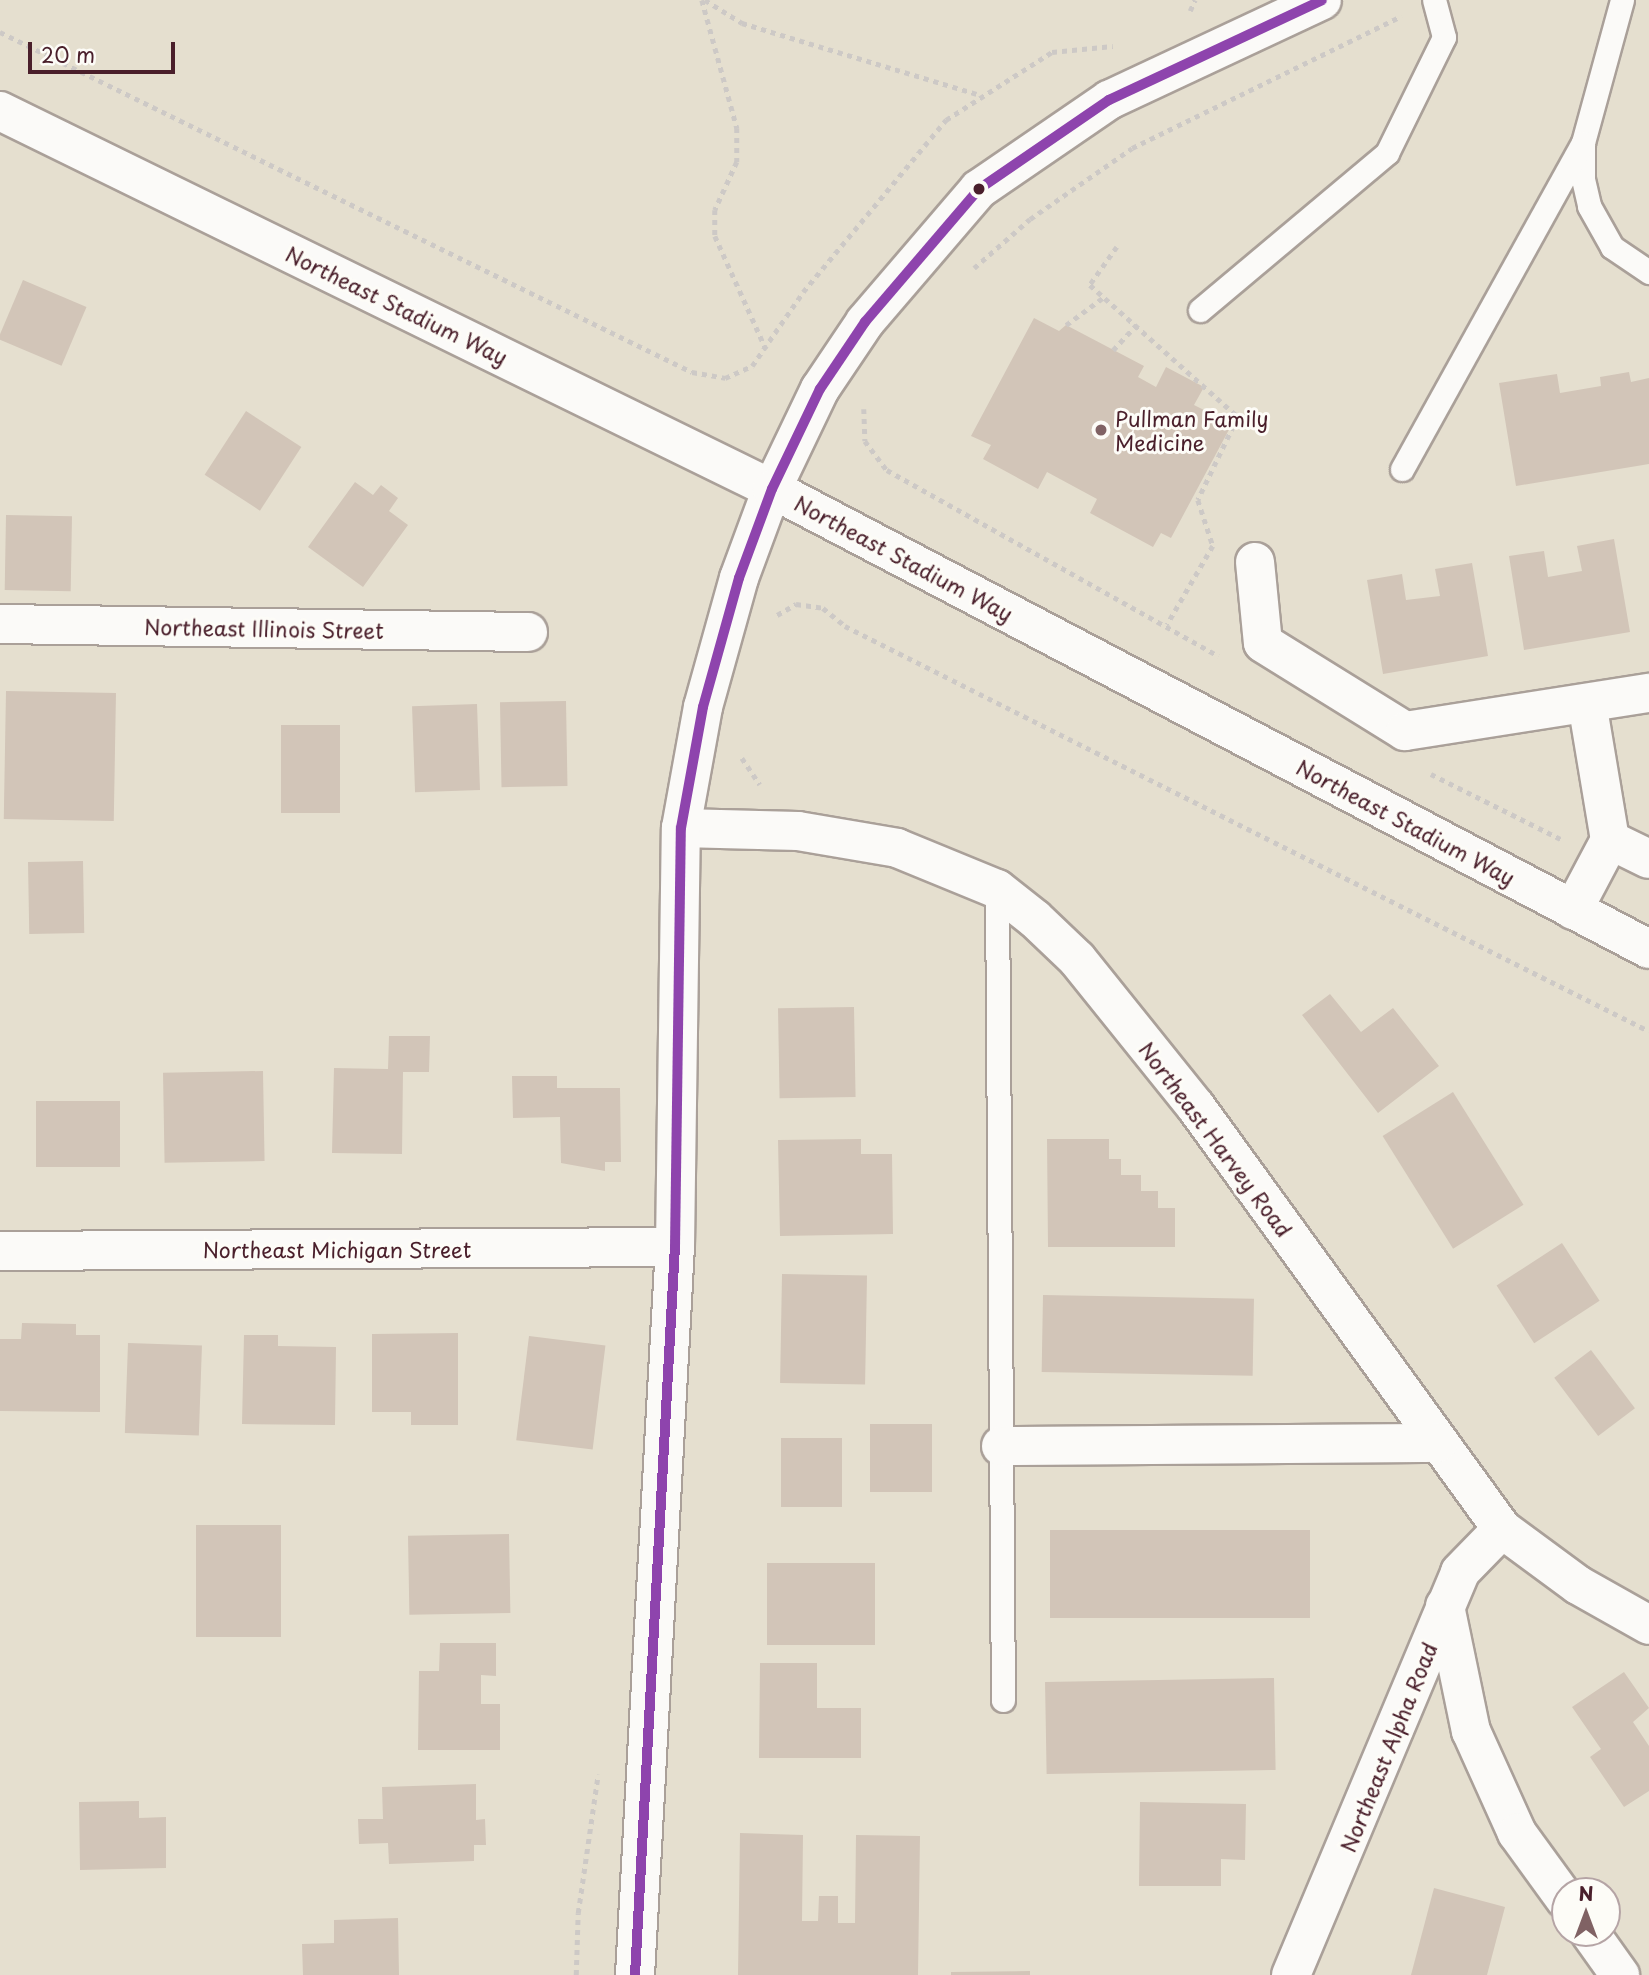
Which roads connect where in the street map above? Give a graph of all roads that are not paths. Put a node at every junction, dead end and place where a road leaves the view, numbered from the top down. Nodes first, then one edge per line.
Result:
1 (1322, 0) edge
2 (1434, 0) edge
3 (1622, 0) edge
4 (1274, 9) edge
5 (0, 111) edge
6 (1584, 144) junction
7 (1649, 272) edge
8 (1200, 310) dead end
9 (1402, 469) dead end
10 (772, 489) junction
11 (1255, 562) dead end
12 (0, 624) edge
13 (528, 632) dead end
14 (1649, 693) edge
15 (1587, 703) junction
16 (681, 828) junction
17 (1605, 849) junction
18 (1649, 859) edge
19 (997, 889) junction
20 (1573, 910) junction
21 (1649, 949) edge
22 (675, 1248) junction
23 (0, 1251) edge
24 (1438, 1443) junction
25 (1001, 1446) junction
26 (1502, 1529) junction
27 (1446, 1606) junction
28 (1649, 1625) edge
29 (1003, 1700) dead end
30 (1551, 1880) edge
31 (1600, 1947) edge
32 (635, 1975) edge
33 (1291, 1975) edge
34 (1620, 1975) edge

1 - 4 street
2 - 8 lane
3 - 6 lane
4 - 10 street
5 - 10 street, Northeast Stadium Way
6 - 7 lane
6 - 9 lane
10 - 16 street
10 - 20 street, Northeast Stadium Way
11 - 15 street
12 - 13 street, Northeast Illinois Street
14 - 15 street
15 - 17 street
16 - 19 street, Northeast Harvey Road
16 - 22 street
17 - 18 street
17 - 20 street
19 - 24 street, Northeast Harvey Road
19 - 25 lane
20 - 21 street, Northeast Stadium Way
22 - 23 street, Northeast Michigan Street
22 - 32 street
24 - 25 street
24 - 26 street, Northeast Harvey Road
25 - 29 lane
26 - 27 street, Northeast Alpha Road
26 - 28 street, Northeast Harvey Road
27 - 30 street
27 - 33 street, Northeast Alpha Road
31 - 34 street

